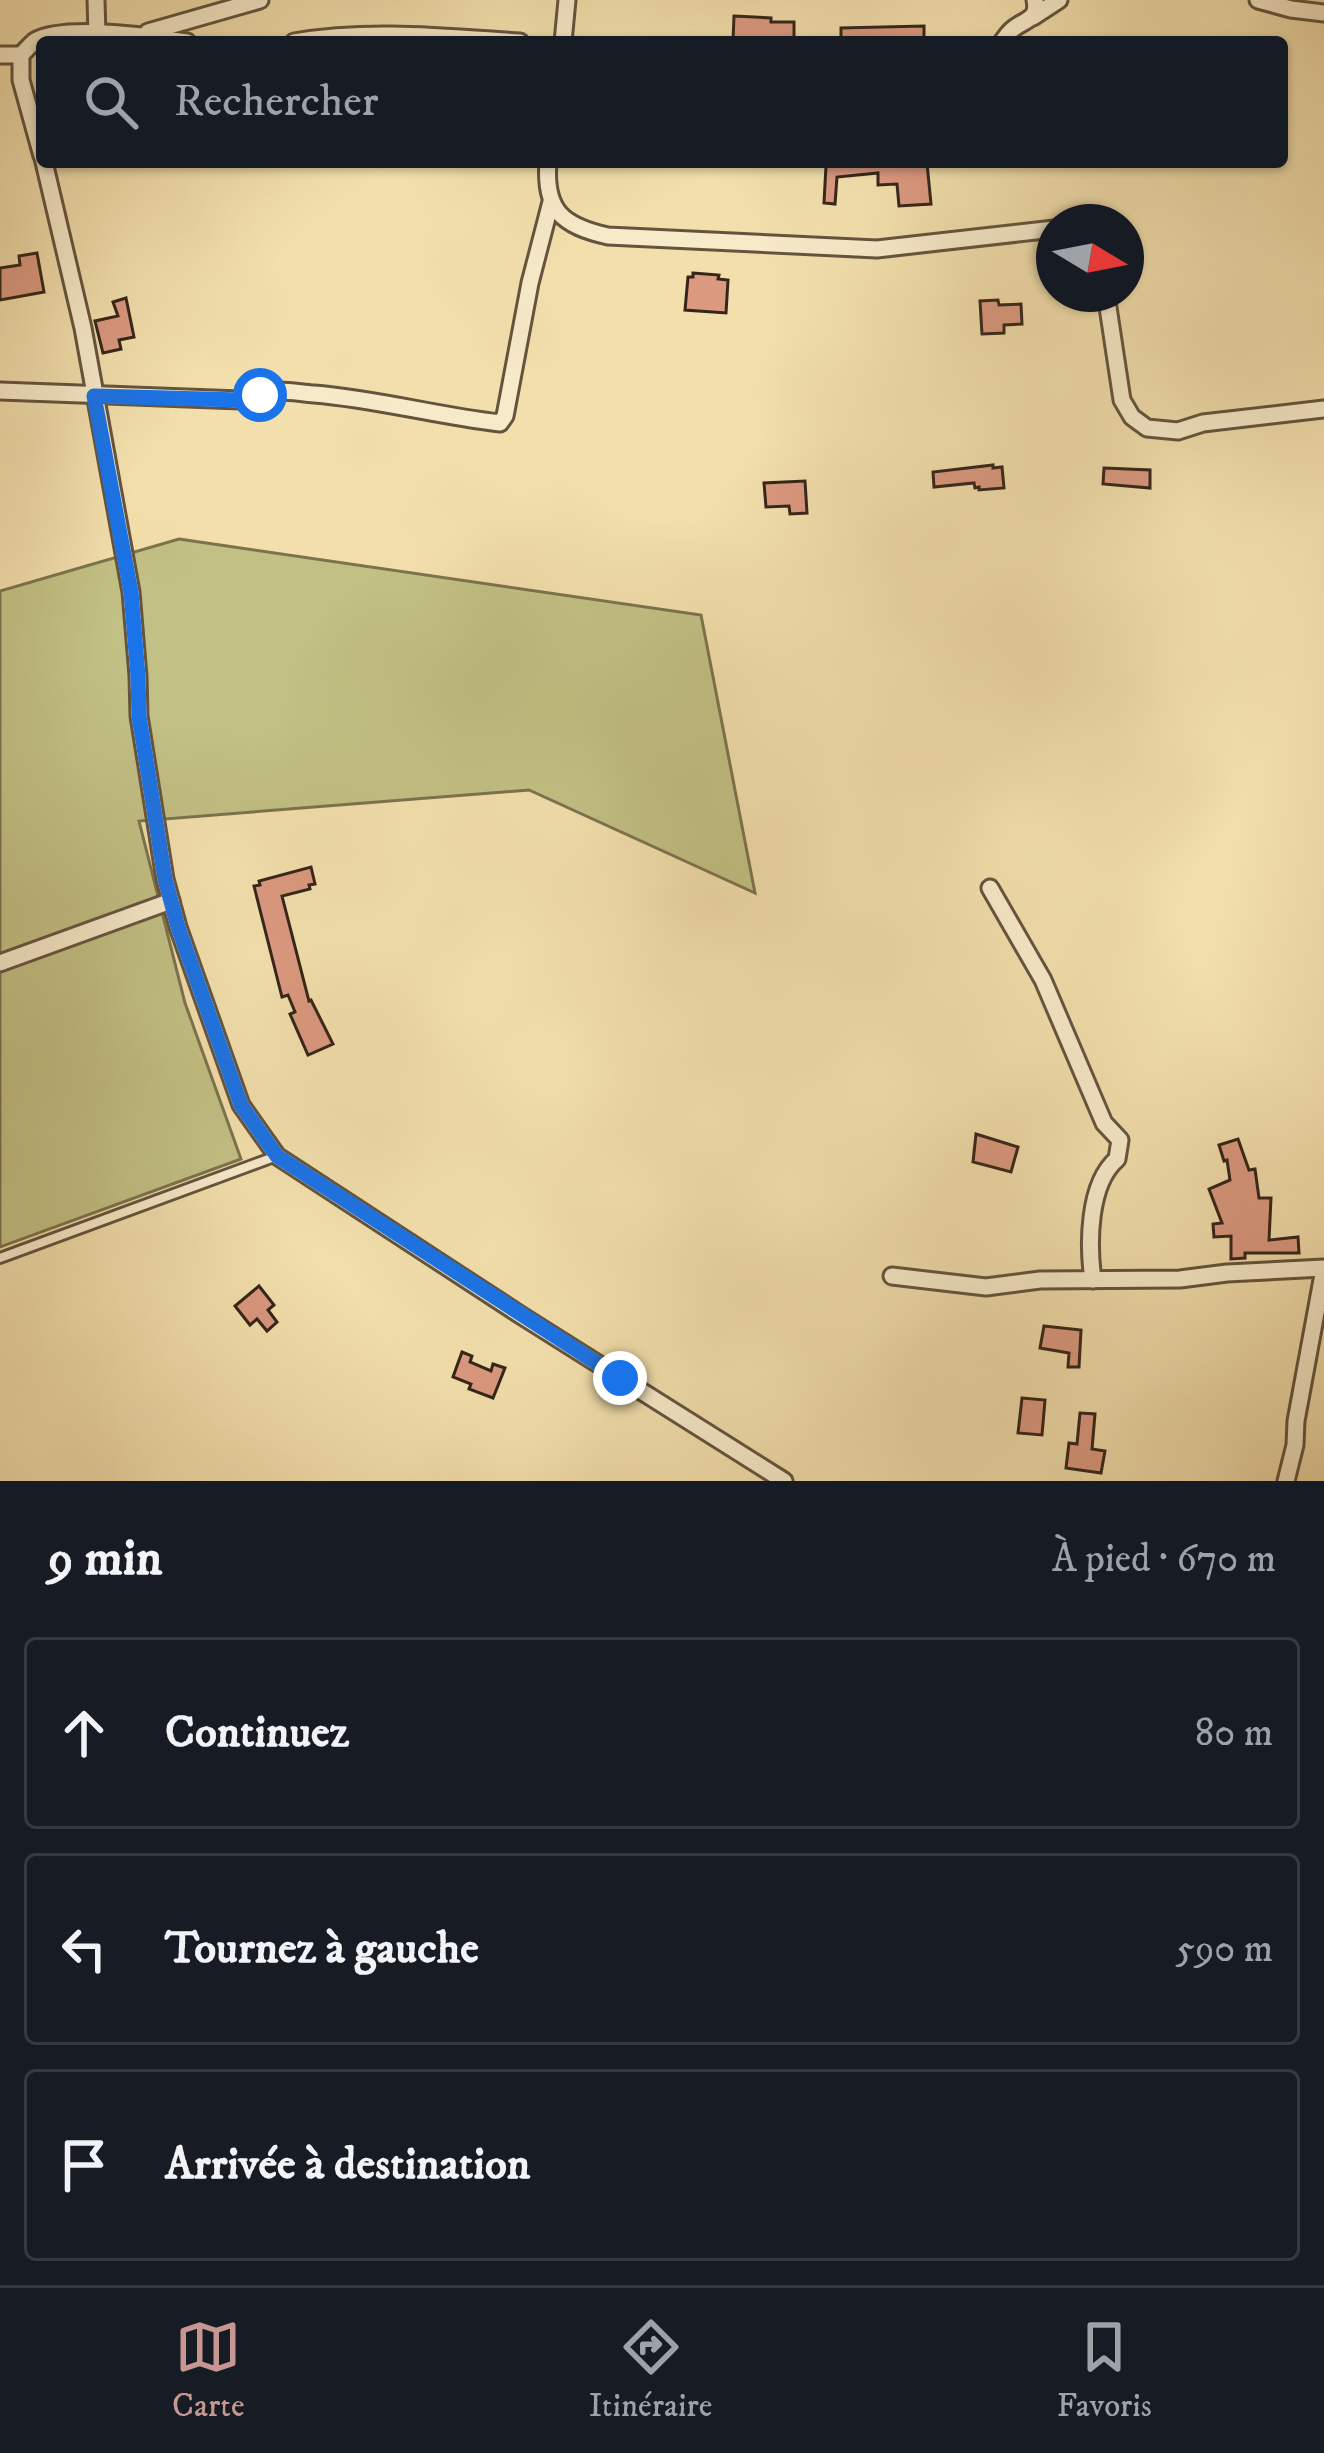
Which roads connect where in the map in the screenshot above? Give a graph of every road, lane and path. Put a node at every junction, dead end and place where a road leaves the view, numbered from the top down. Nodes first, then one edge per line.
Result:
1 (96, 0) edge
2 (260, 0) edge
3 (567, 0) edge
4 (1059, 0) edge
5 (1258, 0) edge
6 (1034, 9) edge
7 (1324, 13) edge
8 (97, 34) junction
9 (141, 34) junction
10 (49, 36) edge
11 (152, 36) edge
12 (330, 36) edge
13 (424, 36) edge
14 (564, 36) edge
15 (1007, 36) edge
16 (36, 41) edge
17 (0, 55) edge
18 (21, 55) junction
19 (36, 134) edge
20 (45, 168) edge
21 (548, 168) edge
22 (551, 202) junction
23 (1036, 231) edge
24 (1109, 312) edge
25 (0, 391) edge
26 (94, 396) junction
27 (1324, 409) edge
28 (990, 888) dead end
29 (171, 901) junction
30 (0, 963) edge
31 (277, 1156) junction
32 (0, 1258) edge
33 (1324, 1268) edge
34 (892, 1276) dead end
35 (1094, 1280) junction
36 (784, 1481) edge
37 (1286, 1481) edge

1 - 8 street
2 - 9 street
3 - 14 street
4 - 6 street
5 - 7 street
6 - 15 street
8 - 9 street
8 - 10 street
9 - 11 street
12 - 13 street
16 - 18 street
17 - 18 street
18 - 19 street
20 - 26 street
21 - 22 street
22 - 23 street
22 - 26 street
24 - 27 street
25 - 26 street
26 - 29 street
28 - 35 street
29 - 30 street
29 - 31 street
31 - 32 lane
31 - 36 street
33 - 35 street
33 - 37 street
34 - 35 street

